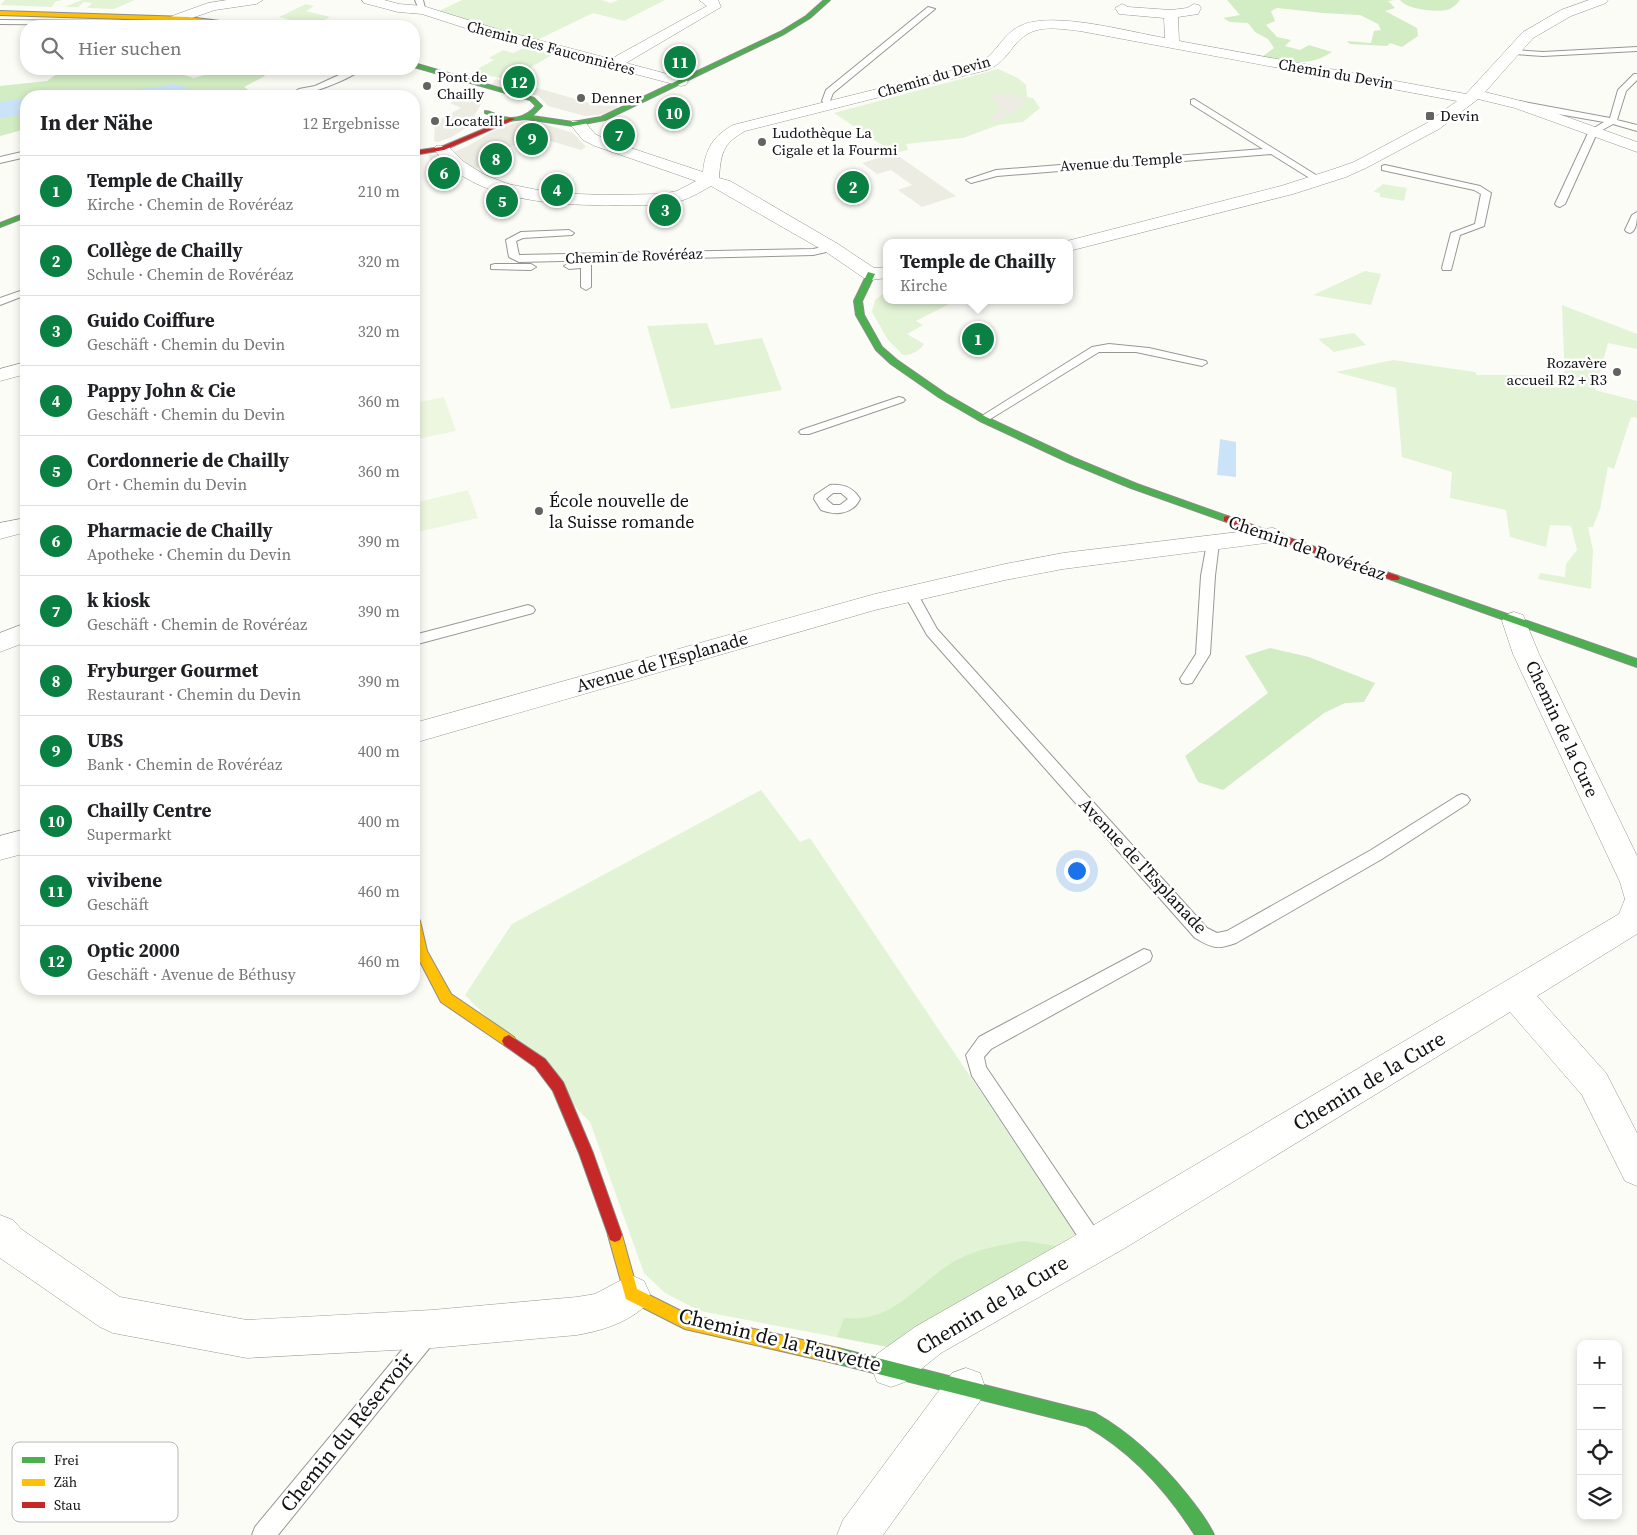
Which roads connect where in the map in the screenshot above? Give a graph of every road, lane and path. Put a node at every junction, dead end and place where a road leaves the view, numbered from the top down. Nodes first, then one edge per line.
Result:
1 (256, 0) edge
2 (369, 0) edge
3 (706, 0) edge
4 (827, 0) edge
5 (1601, 0) edge
6 (223, 2) edge
7 (421, 5) edge
8 (1122, 8) dead end
9 (1194, 8) dead end
10 (932, 9) dead end
11 (0, 13) edge
12 (177, 19) junction
13 (86, 20) edge
14 (155, 20) edge
15 (188, 20) edge
16 (1171, 20) junction
17 (0, 22) edge
18 (20, 22) edge
19 (1172, 44) junction
20 (1637, 49) edge
21 (1513, 52) junction
22 (613, 64) junction
23 (420, 67) edge
24 (420, 73) edge
25 (345, 75) edge
26 (1637, 76) edge
27 (680, 82) junction
28 (310, 90) edge
29 (1473, 97) junction
30 (525, 98) junction
31 (495, 101) junction
32 (1194, 102) dead end
33 (1511, 103) junction
34 (830, 105) junction
35 (539, 106) junction
36 (487, 112) junction
37 (525, 117) junction
38 (512, 119) junction
39 (1613, 121) junction
40 (578, 124) junction
41 (1637, 128) edge
42 (1593, 132) junction
43 (460, 142) junction
44 (1637, 147) edge
45 (442, 149) junction
46 (1272, 151) junction
47 (420, 152) edge
48 (20, 155) edge
49 (0, 160) edge
50 (1385, 168) dead end
51 (711, 179) junction
52 (971, 180) dead end
53 (1319, 180) junction
54 (1560, 204) dead end
55 (1637, 215) edge
56 (20, 217) edge
57 (0, 225) edge
58 (1630, 230) dead end
59 (570, 233) dead end
60 (1073, 245) edge
61 (838, 253) junction
62 (678, 264) dead end
63 (495, 267) dead end
64 (1447, 268) dead end
65 (879, 273) edge
66 (586, 287) dead end
67 (20, 294) edge
68 (0, 302) edge
69 (1202, 363) dead end
70 (20, 370) edge
71 (0, 375) edge
72 (899, 400) dead end
73 (983, 419) junction
74 (805, 432) dead end
75 (20, 526) edge
76 (0, 531) edge
77 (1273, 536) junction
78 (1213, 543) junction
79 (911, 594) junction
80 (528, 610) dead end
81 (1514, 621) junction
82 (20, 635) edge
83 (420, 638) edge
84 (0, 643) edge
85 (1637, 663) edge
86 (1187, 679) dead end
87 (420, 731) edge
88 (1462, 800) dead end
89 (20, 843) edge
90 (0, 848) edge
91 (1637, 892) edge
92 (1637, 906) edge
93 (1637, 911) edge
94 (420, 948) edge
95 (1144, 956) dead end
96 (1515, 994) junction
97 (1637, 1169) edge
98 (0, 1233) edge
99 (1095, 1245) junction
100 (631, 1294) junction
101 (432, 1329) junction
102 (891, 1368) junction
103 (966, 1387) junction
104 (263, 1535) edge
105 (858, 1535) edge
106 (1205, 1535) edge

1 - 6 street
2 - 7 street, Chemin des Fauconnières
3 - 22 street
4 - 27 street
5 - 21 street
6 - 12 street
7 - 22 street, Chemin des Fauconnières
8 - 16 street
9 - 16 street
10 - 34 lane, Chemin du Devin
11 - 13 street
12 - 14 street
12 - 15 street
16 - 19 street
17 - 18 lane
19 - 29 street, Chemin du Devin
19 - 34 street, Chemin du Devin
20 - 21 lane
21 - 29 street
22 - 27 street, Chemin des Fauconnières
23 - 30 street, Chemin de Rovéréaz
24 - 31 street
25 - 28 lane
26 - 39 lane
27 - 40 street
29 - 33 street, Chemin du Devin
29 - 53 street
30 - 31 street
30 - 35 street, Chemin de Rovéréaz
31 - 36 street
32 - 46 lane
33 - 39 lane, Chemin du Devin
33 - 42 street, Chemin du Devin
34 - 51 street, Chemin du Devin
35 - 37 street
35 - 40 street, Chemin de Rovéréaz
36 - 38 street
36 - 43 street
37 - 38 street
37 - 40 street
38 - 43 street
39 - 41 lane, Chemin du Devin
39 - 42 lane
40 - 51 street, Chemin de Rovéréaz
42 - 44 street, Chemin du Devin
42 - 54 lane
43 - 45 street
45 - 47 street
45 - 51 street
46 - 52 lane, Avenue du Temple
46 - 53 lane
48 - 49 lane
50 - 64 lane
51 - 61 street, Chemin de Rovéréaz
53 - 60 street
55 - 58 lane
56 - 57 street
59 - 61 lane, Chemin de Rovéréaz
61 - 62 lane
61 - 65 street, Chemin de Rovéréaz
63 - 66 lane
65 - 73 street, Chemin de Rovéréaz
67 - 68 lane
69 - 73 lane
70 - 71 street
72 - 74 lane
73 - 77 street, Chemin de Rovéréaz
75 - 76 street
77 - 78 street, Avenue de l'Esplanade
77 - 81 street, Chemin de Rovéréaz
78 - 79 street, Avenue de l'Esplanade
78 - 86 lane
79 - 87 street, Avenue de l'Esplanade
79 - 88 lane, Avenue de l'Esplanade
80 - 83 lane
81 - 85 street, Chemin de Rovéréaz
81 - 91 street, Chemin de la Cure
82 - 84 street
89 - 90 street
92 - 93 street, Chemin de la Cure
93 - 96 street, Chemin de la Cure
94 - 100 street
95 - 99 lane
96 - 97 street
96 - 99 street, Chemin de la Cure
98 - 101 street, Chemin du Réservoir
99 - 102 street, Chemin de la Cure
100 - 101 street, Chemin du Réservoir
100 - 102 street, Chemin de la Fauvette
101 - 104 lane, Chemin du Réservoir
102 - 103 street, Chemin de la Fauvette
103 - 105 street
103 - 106 street, Chemin de la Fauvette

